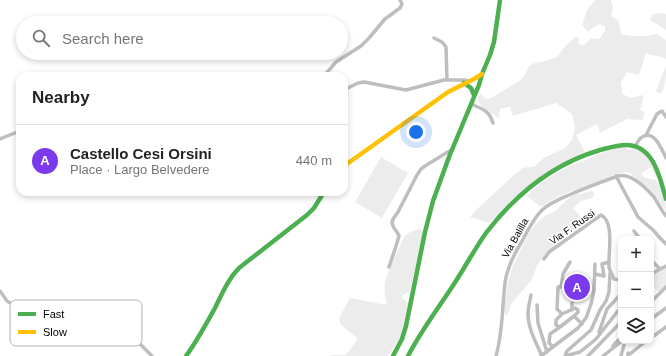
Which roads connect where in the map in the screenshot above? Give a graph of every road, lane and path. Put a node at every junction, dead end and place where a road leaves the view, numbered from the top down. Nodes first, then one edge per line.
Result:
1 (400, 0) edge
2 (500, 0) edge
3 (434, 38) dead end
4 (348, 54) edge
5 (340, 60) edge
6 (327, 72) edge
7 (482, 74) junction
8 (447, 80) junction
9 (472, 80) junction
10 (464, 83) junction
11 (348, 88) edge
12 (478, 88) junction
13 (474, 95) junction
14 (471, 104) junction
15 (666, 116) edge
16 (493, 123) dead end
17 (16, 133) edge
18 (646, 135) junction
19 (0, 139) edge
20 (636, 146) junction
21 (452, 149) junction
22 (666, 158) edge
23 (348, 163) edge
24 (616, 176) junction
25 (322, 196) edge
26 (666, 199) edge
27 (666, 216) edge
28 (634, 230) dead end
29 (638, 236) edge
30 (666, 244) edge
31 (544, 259) dead end
32 (570, 262) dead end
33 (609, 262) junction
34 (654, 263) edge
35 (595, 264) dead end
36 (666, 266) edge
37 (389, 267) dead end
38 (660, 269) junction
39 (610, 272) junction
40 (654, 272) edge
41 (595, 274) junction
42 (618, 280) edge
43 (666, 287) edge
44 (0, 291) edge
45 (531, 295) dead end
46 (618, 297) edge
47 (654, 299) edge
48 (10, 303) edge
49 (572, 303) dead end
50 (537, 305) dead end
51 (620, 308) edge
52 (666, 308) edge
53 (572, 310) junction
54 (562, 314) junction
55 (574, 316) junction
56 (654, 317) edge
57 (582, 324) junction
58 (618, 325) edge
59 (666, 327) edge
60 (560, 328) junction
61 (654, 336) edge
62 (596, 339) junction
63 (618, 340) edge
64 (618, 344) edge
65 (624, 344) edge
66 (642, 344) edge
67 (142, 346) edge
68 (553, 347) junction
69 (612, 349) junction
70 (547, 352) junction
71 (152, 356) edge
72 (186, 356) edge
73 (393, 356) edge
74 (408, 356) edge
75 (496, 356) edge
76 (541, 356) edge
77 (565, 356) edge
78 (588, 356) edge
79 (603, 356) edge
80 (621, 356) edge
81 (628, 356) edge

1 - 4 street
2 - 7 street
3 - 8 street
5 - 6 street
7 - 9 street
7 - 12 street
8 - 9 street
8 - 11 street
9 - 10 street
9 - 12 street
9 - 13 street
10 - 13 street
10 - 23 street
12 - 13 street
13 - 14 street
14 - 16 street
14 - 21 street
15 - 18 street
17 - 19 street
18 - 20 street
18 - 22 street
20 - 26 street
20 - 74 street
21 - 37 street
21 - 73 street
24 - 27 street
24 - 30 street
24 - 75 street, Via Balilla
25 - 72 street
28 - 29 street
31 - 33 street, Via F. Russi
32 - 54 street
33 - 39 street, Via F. Russi
33 - 41 street
34 - 38 street
35 - 41 street
36 - 38 street
38 - 40 street
39 - 42 street
39 - 77 street, Via F. Russi
41 - 57 street
43 - 47 street
44 - 48 street
45 - 76 street
46 - 62 street
49 - 53 street
50 - 70 street
51 - 62 street
52 - 56 street
53 - 54 street
53 - 55 street
54 - 60 street
55 - 57 street
55 - 60 street
57 - 68 street
58 - 78 street
59 - 61 street
60 - 68 street
62 - 77 street
63 - 69 street
64 - 69 street
65 - 80 street
66 - 81 street
67 - 71 street
68 - 70 street
69 - 79 street
70 - 76 street

